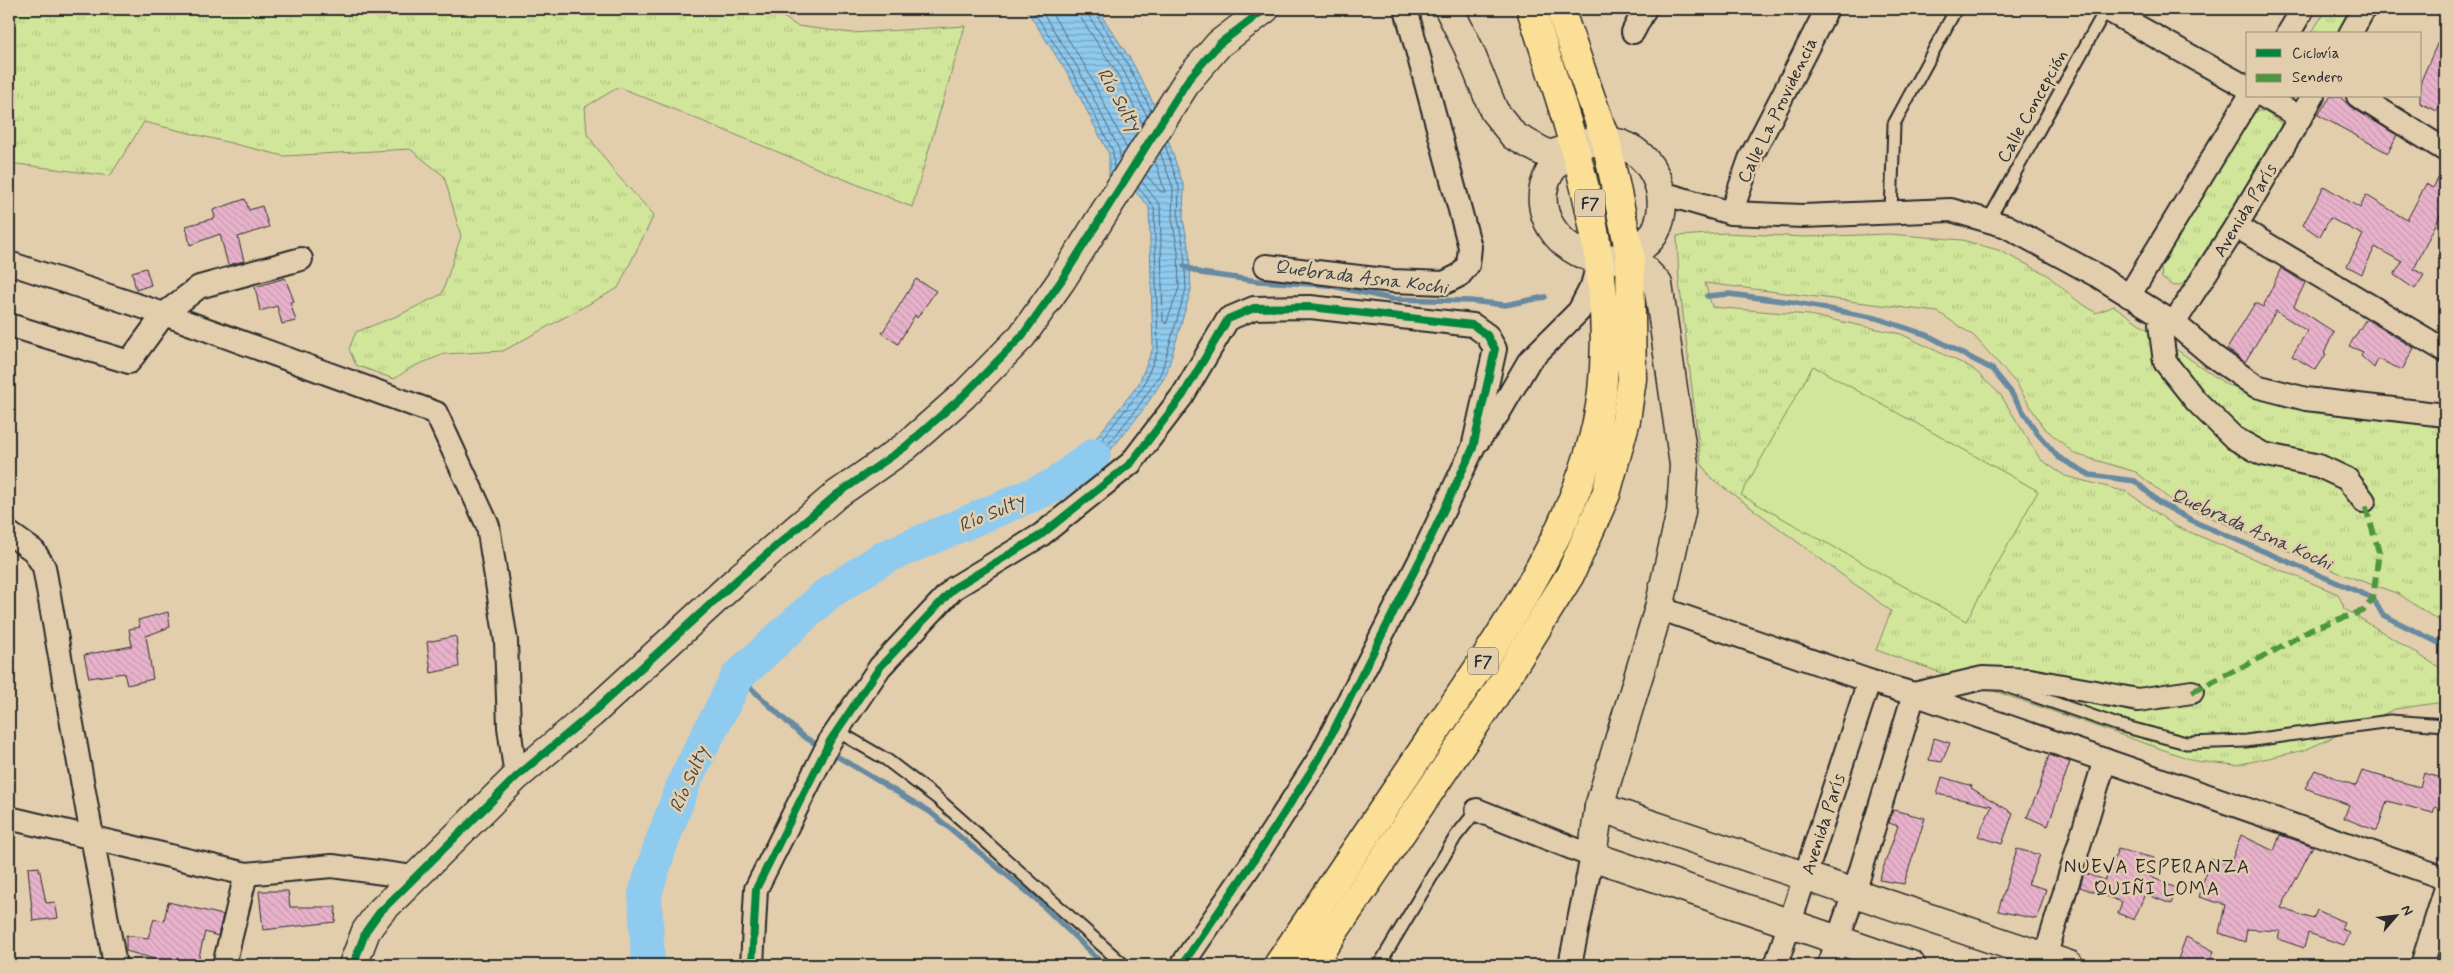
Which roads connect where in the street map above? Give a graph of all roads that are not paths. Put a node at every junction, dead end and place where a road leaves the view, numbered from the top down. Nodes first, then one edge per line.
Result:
1 (1265, 9) edge
2 (1406, 9) edge
3 (1449, 9) edge
4 (1531, 9) edge
5 (1560, 9) edge
6 (1644, 9) edge
7 (1827, 9) edge
8 (1956, 9) edge
9 (2106, 9) edge
10 (2303, 9) edge
11 (2364, 9) edge
12 (1633, 32) dead end
13 (2289, 32) edge
14 (2351, 32) edge
15 (2246, 87) edge
16 (2249, 98) edge
17 (2266, 98) edge
18 (2312, 98) edge
19 (2361, 98) edge
20 (2300, 118) junction
21 (1606, 141) junction
22 (1575, 147) junction
23 (2445, 150) edge
24 (1662, 193) junction
25 (1731, 213) junction
26 (1891, 214) junction
27 (1988, 221) junction
28 (2236, 226) junction
29 (1630, 254) junction
30 (301, 259) dead end
31 (1599, 260) junction
32 (9, 263) edge
33 (1266, 266) dead end
34 (2129, 296) junction
35 (164, 314) junction
36 (2174, 323) junction
37 (9, 325) edge
38 (2445, 346) edge
39 (2445, 415) edge
40 (1473, 448) junction
41 (2364, 501) dead end
42 (9, 533) edge
43 (1659, 608) junction
44 (1983, 678) junction
45 (1869, 682) junction
46 (2192, 692) dead end
47 (1914, 694) junction
48 (2445, 725) edge
49 (837, 731) junction
50 (2106, 760) junction
51 (516, 777) junction
52 (1599, 807) junction
53 (1476, 810) joint
54 (9, 818) edge
55 (92, 839) junction
56 (1592, 856) junction
57 (246, 874) junction
58 (413, 877) junction
59 (1806, 877) junction
60 (2445, 878) edge
61 (2445, 891) edge
62 (1854, 893) junction
63 (1789, 925) junction
64 (1838, 940) junction
65 (2057, 961) edge
66 (115, 965) edge
67 (224, 965) edge
68 (353, 965) edge
69 (752, 965) edge
70 (1124, 965) edge
71 (1182, 965) edge
72 (1278, 965) edge
73 (1311, 965) edge
74 (1379, 965) edge
75 (1570, 965) edge
76 (1776, 965) edge
77 (1829, 965) edge
78 (1911, 965) edge
79 (2422, 965) edge

1 - 51 street
2 - 33 street
3 - 22 street
4 - 22 highway, F7
5 - 21 highway, F7
6 - 12 street
7 - 25 street, Calle La Providencia
8 - 26 lane
9 - 15 street
9 - 27 lane, Calle Concepción
10 - 13 street
11 - 14 street
16 - 34 street
17 - 20 street
18 - 20 street, Avenida París
19 - 23 street
20 - 28 street, Avenida París
21 - 22 street
21 - 24 street
21 - 29 highway, F7
22 - 31 highway, F7
22 - 31 street
24 - 25 street
24 - 29 street
25 - 26 street
26 - 27 street
27 - 34 street
28 - 36 street, Avenida París
28 - 38 street
29 - 31 street
29 - 43 street
29 - 73 highway, F7
30 - 35 street
31 - 40 street
31 - 72 highway, F7
32 - 35 street
34 - 36 street
35 - 37 street
35 - 51 street
36 - 39 street
36 - 41 street, Avenida París
40 - 49 street
40 - 71 street
42 - 55 street
43 - 45 street
43 - 52 street
44 - 46 street
44 - 47 street
44 - 48 lane
45 - 47 street
45 - 59 street, Avenida París
47 - 50 street
47 - 62 street
49 - 69 street
49 - 70 lane
50 - 60 street
50 - 65 street
51 - 58 street
52 - 56 street
52 - 59 street
53 - 56 street
53 - 74 lane
54 - 55 street
55 - 57 street
55 - 66 street
56 - 63 street
56 - 75 street
57 - 58 street
57 - 67 street
58 - 68 street
59 - 62 street
59 - 63 street, Avenida París
61 - 79 street
62 - 64 street
62 - 65 street
63 - 64 street
63 - 76 street, Avenida París
64 - 77 street
64 - 78 street

